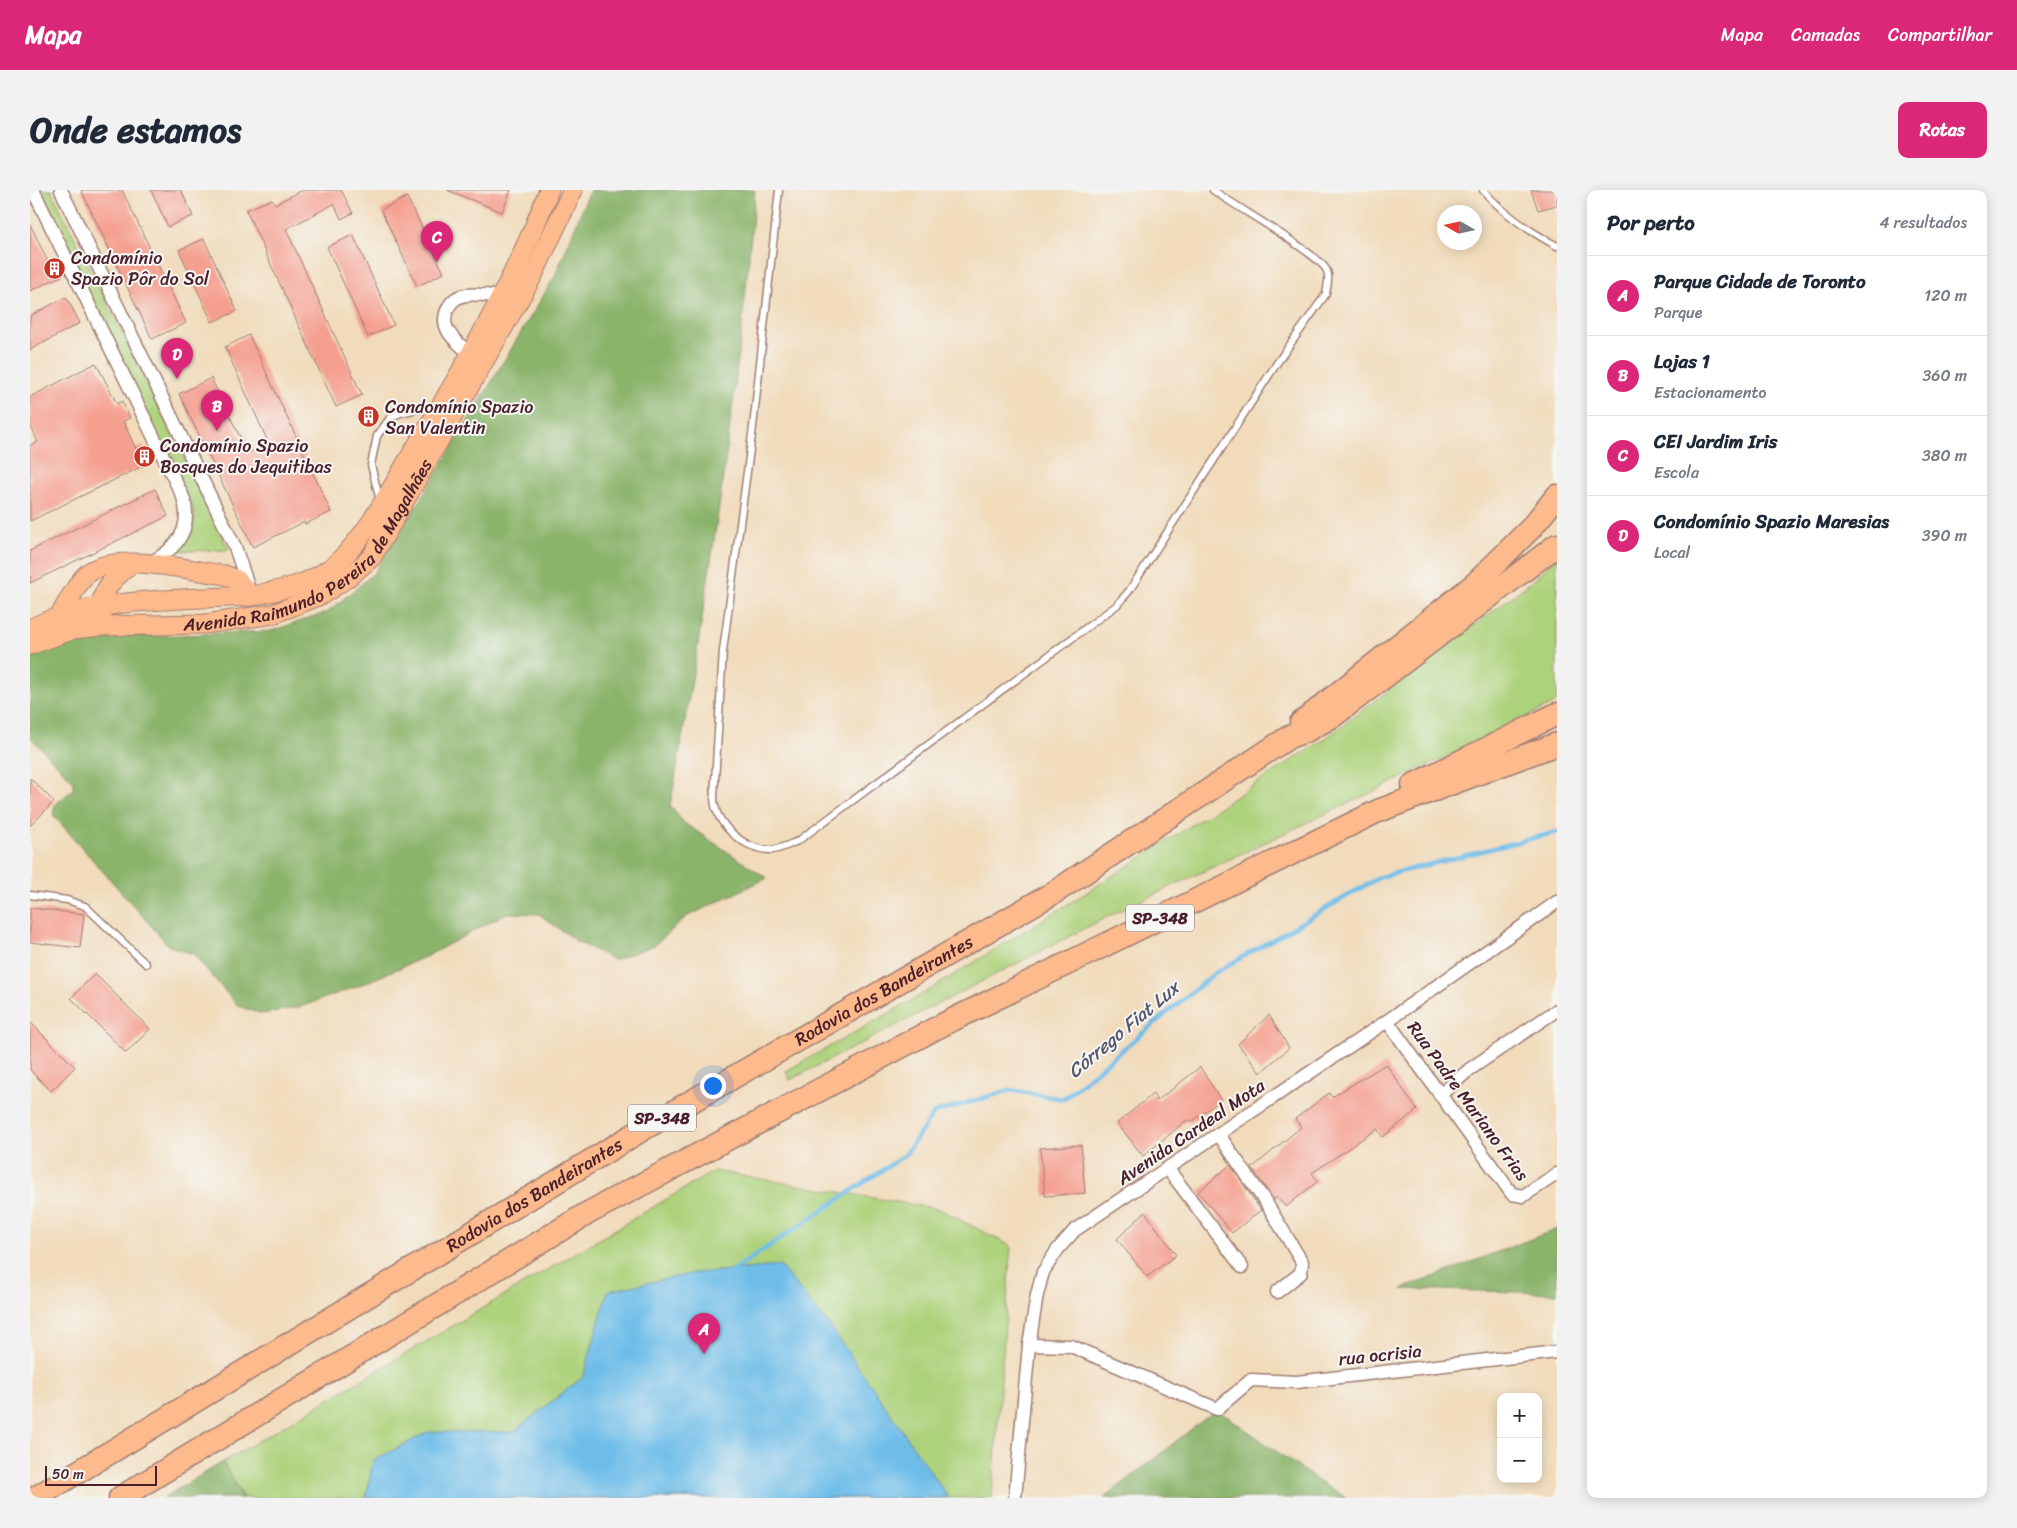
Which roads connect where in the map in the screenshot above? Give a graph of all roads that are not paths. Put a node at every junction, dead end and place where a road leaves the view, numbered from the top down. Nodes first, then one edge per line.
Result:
1 (33, 190) edge
2 (61, 190) edge
3 (549, 190) edge
4 (574, 190) edge
5 (779, 190) edge
6 (1214, 190) edge
7 (1484, 190) edge
8 (1557, 246) edge
9 (502, 297) junction
10 (470, 354) junction
11 (442, 404) junction
12 (1557, 496) edge
13 (381, 505) junction
14 (1557, 545) edge
15 (140, 564) junction
16 (251, 596) junction
17 (100, 606) junction
18 (59, 617) junction
19 (243, 620) junction
20 (101, 626) junction
21 (30, 629) edge
22 (30, 646) edge
23 (1557, 714) edge
24 (1289, 737) junction
25 (1557, 744) edge
26 (1378, 811) junction
27 (30, 894) edge
28 (1557, 902) edge
29 (146, 964) dead end
30 (1557, 1010) edge
31 (1387, 1021) junction
32 (1440, 1095) junction
33 (1219, 1134) junction
34 (1168, 1169) junction
35 (1557, 1174) edge
36 (1242, 1267) dead end
37 (1277, 1292) dead end
38 (1029, 1345) junction
39 (1557, 1352) edge
40 (35, 1498) edge
41 (120, 1498) edge
42 (1015, 1498) edge

1 - 15 street
2 - 16 street
3 - 9 main road, Avenida Raimundo Pereira de Magalhães
4 - 19 main road, Avenida Raimundo Pereira de Magalhães
5 - 6 lane
7 - 8 lane
9 - 10 main road, Avenida Raimundo Pereira de Magalhães
9 - 10 street
10 - 11 main road, Avenida Raimundo Pereira de Magalhães
11 - 13 main road, Avenida Raimundo Pereira de Magalhães
11 - 13 lane
12 - 24 highway
13 - 16 main road, Avenida Raimundo Pereira de Magalhães
14 - 24 highway
15 - 16 main road
15 - 17 main road
15 - 18 main road
16 - 17 main road, Avenida Raimundo Pereira de Magalhães
16 - 19 main road
17 - 18 main road, Avenida Raimundo Pereira de Magalhães
17 - 20 main road
18 - 21 main road, Avenida Raimundo Pereira de Magalhães
19 - 20 main road, Avenida Raimundo Pereira de Magalhães
20 - 22 main road, Avenida Raimundo Pereira de Magalhães
23 - 26 highway
24 - 40 highway, Rodovia dos Bandeirantes / SP-348
25 - 26 highway
26 - 41 highway, SP-348
27 - 29 lane
28 - 31 street, Avenida Cardeal Mota
30 - 32 street
31 - 32 street, Rua Padre Mariano Frias
31 - 33 street, Avenida Cardeal Mota
32 - 35 street, Rua Padre Mariano Frias
33 - 34 street, Avenida Cardeal Mota
33 - 37 street
34 - 36 street
34 - 38 street, Avenida Cardeal Mota
38 - 39 street, rua ocrisia
38 - 42 street, Avenida Cardeal Mota

